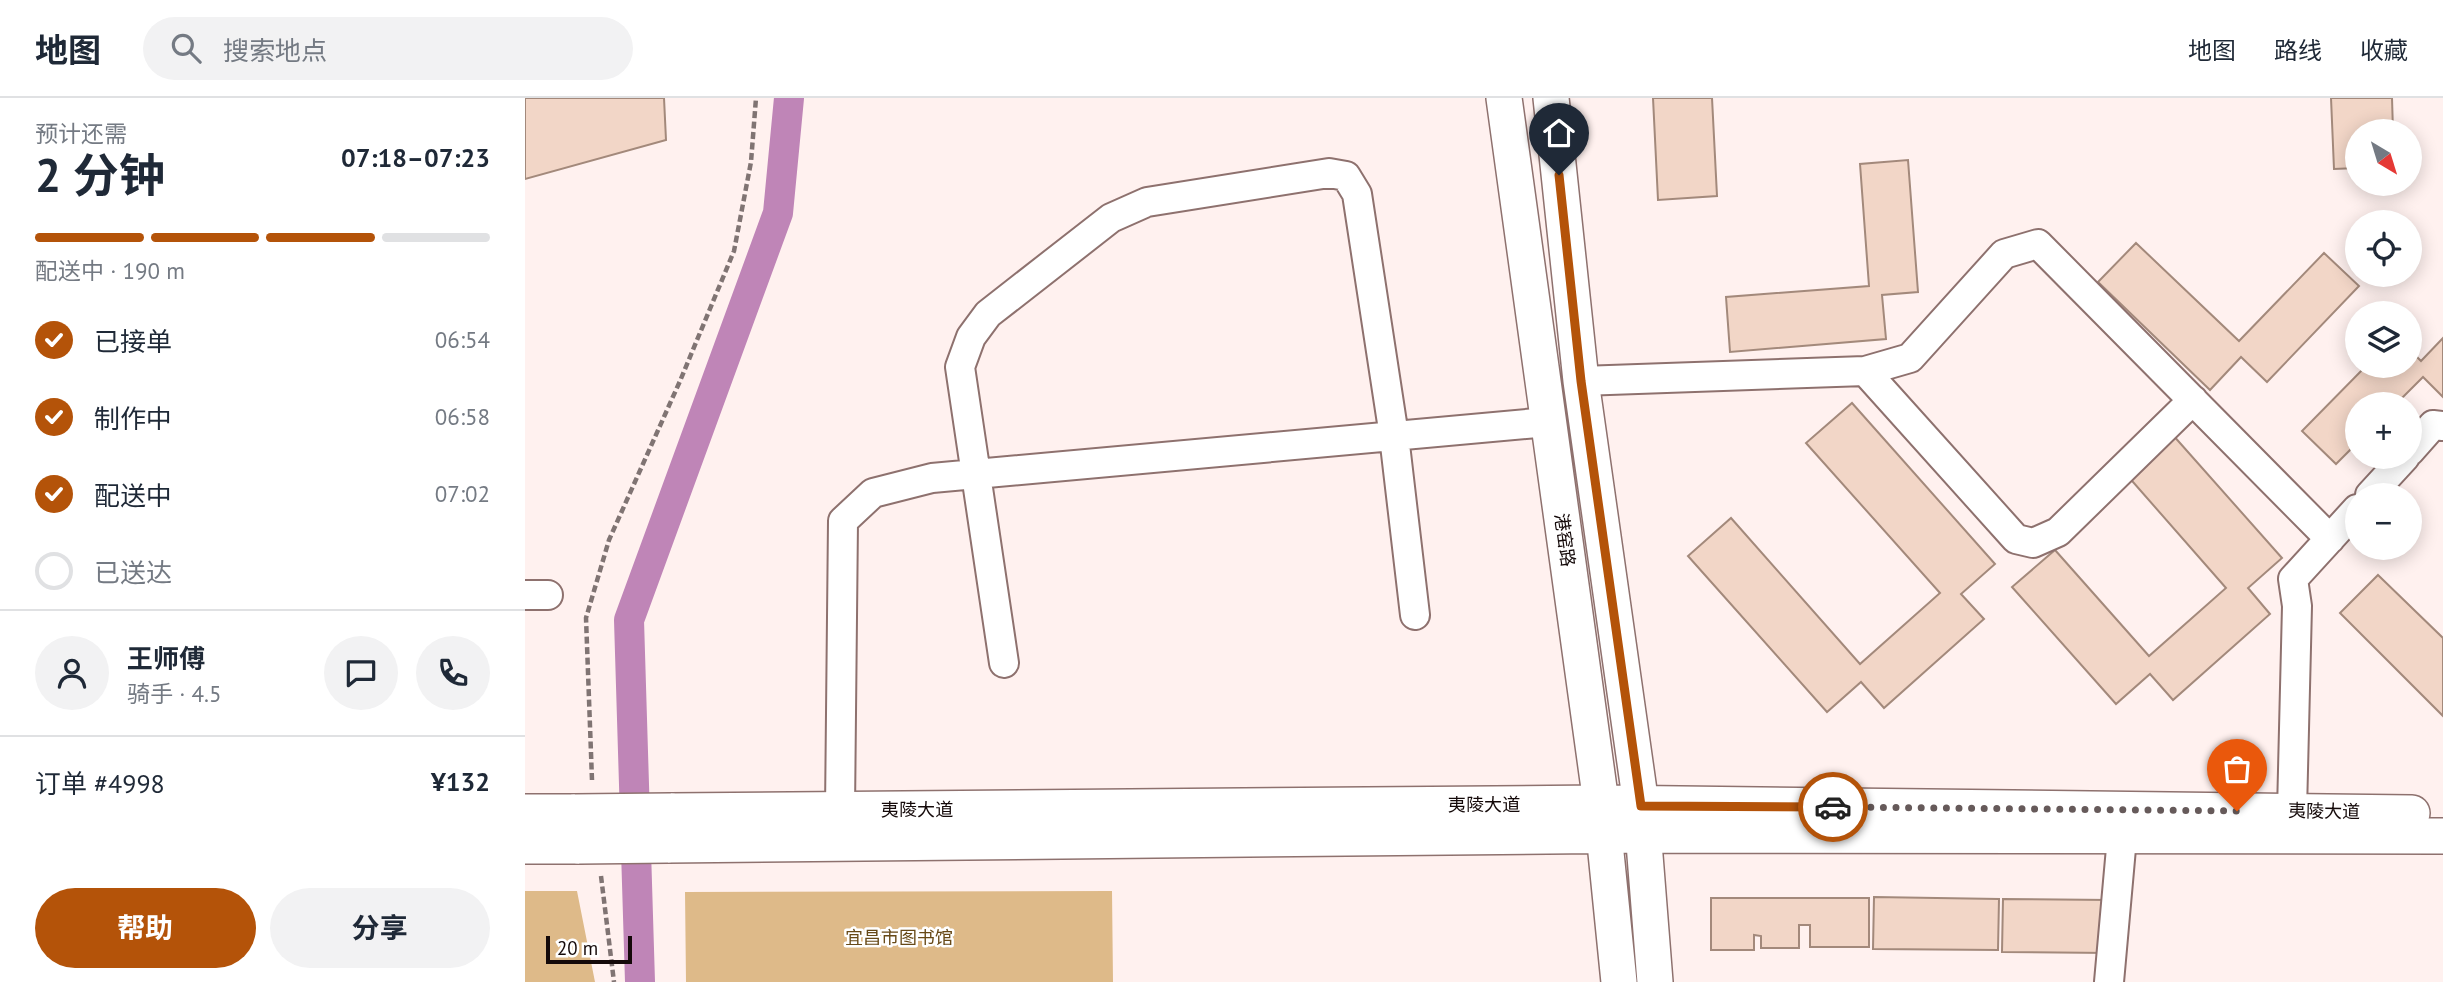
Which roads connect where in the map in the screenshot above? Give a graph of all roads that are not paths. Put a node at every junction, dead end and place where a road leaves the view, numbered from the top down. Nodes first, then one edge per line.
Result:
1 (1504, 98) edge
2 (1551, 98) edge
3 (1865, 371) junction
4 (1581, 381) junction
5 (2193, 400) junction
6 (1548, 422) junction
7 (2443, 426) edge
8 (1394, 436) junction
9 (2422, 437) edge
10 (2394, 469) edge
11 (976, 474) junction
12 (2381, 483) edge
13 (2345, 522) edge
14 (2330, 539) junction
15 (1415, 615) dead end
16 (1004, 663) dead end
17 (841, 810) junction
18 (2292, 811) junction
19 (525, 812) edge
20 (2443, 813) edge
21 (1603, 820) junction
22 (1641, 820) junction
23 (587, 827) junction
24 (670, 828) junction
25 (2122, 836) junction
26 (2443, 836) edge
27 (525, 846) edge
28 (1619, 982) edge
29 (1655, 982) edge
30 (2109, 982) edge

1 - 6 main road, 港窑路
2 - 4 main road
3 - 4 street
3 - 5 street
3 - 5 street
4 - 22 main road
5 - 14 street
6 - 8 street
6 - 21 main road, 港窑路
7 - 9 street
8 - 11 street
8 - 11 street
8 - 15 street
10 - 12 street
11 - 16 street
11 - 17 street
13 - 14 street
14 - 18 street
17 - 21 main road, 夷陵大道
17 - 24 main road, 夷陵大道
18 - 20 main road, 夷陵大道
18 - 22 main road, 夷陵大道
19 - 23 main road, 夷陵大道
21 - 22 main road, 夷陵大道
21 - 24 main road, 夷陵大道
21 - 28 main road, 港窑路
22 - 25 main road, 夷陵大道
22 - 29 main road
23 - 24 main road, 夷陵大道, bridge
23 - 27 main road, 夷陵大道
25 - 26 main road, 夷陵大道
25 - 30 street

